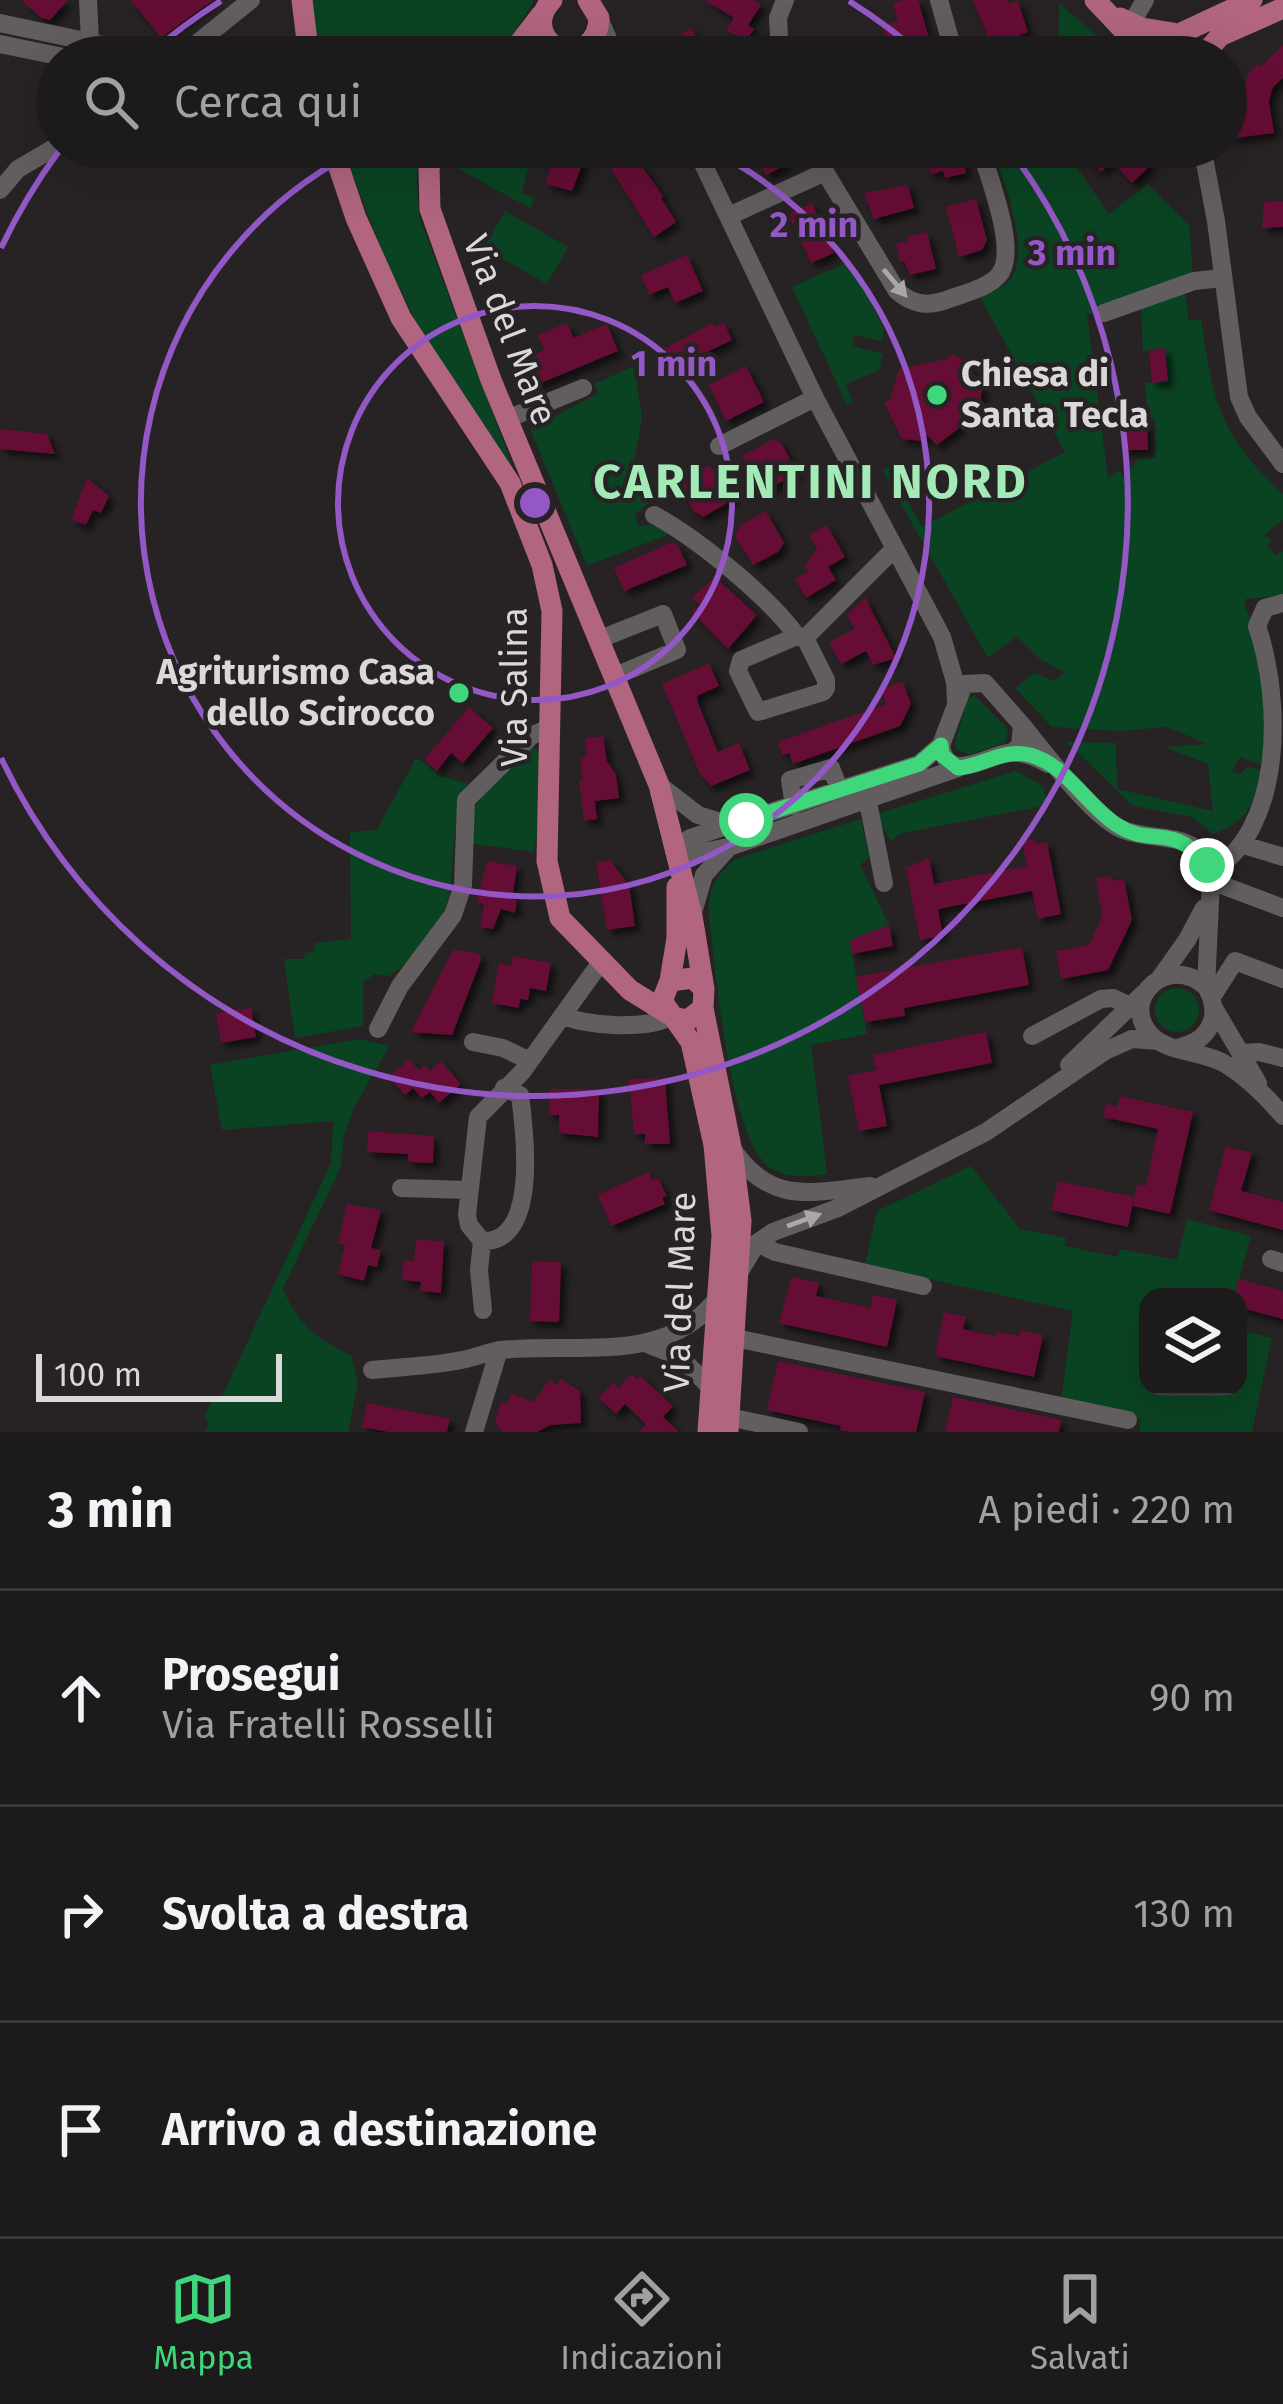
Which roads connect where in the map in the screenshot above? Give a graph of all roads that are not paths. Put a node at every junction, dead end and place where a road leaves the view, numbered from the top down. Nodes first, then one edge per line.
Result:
1 (88, 0) edge
2 (251, 0) edge
3 (302, 0) edge
4 (785, 0) edge
5 (939, 0) edge
6 (1145, 0) edge
7 (1252, 0) edge
8 (548, 4) edge
9 (1102, 6) edge
10 (594, 7) edge
11 (1283, 8) edge
12 (0, 23) edge
13 (1131, 24) junction
14 (1177, 33) junction
15 (62, 36) edge
16 (90, 36) edge
17 (206, 36) edge
18 (306, 36) edge
19 (524, 36) edge
20 (544, 36) edge
21 (607, 36) edge
22 (779, 36) edge
23 (949, 36) edge
24 (1131, 36) edge
25 (1171, 36) edge
26 (1185, 36) edge
27 (1220, 36) edge
28 (0, 44) edge
29 (36, 51) edge
30 (339, 168) edge
31 (429, 168) edge
32 (705, 168) edge
33 (823, 168) edge
34 (986, 168) edge
35 (1203, 168) edge
36 (9, 169) edge
37 (825, 172) junction
38 (0, 190) edge
39 (729, 216) junction
40 (1223, 278) junction
41 (1104, 313) dead end
42 (583, 388) dead end
43 (815, 398) junction
44 (507, 419) junction
45 (719, 446) dead end
46 (1281, 459) edge
47 (654, 514) dead end
48 (894, 549) junction
49 (1283, 603) edge
50 (801, 637) junction
51 (942, 637) junction
52 (600, 639) junction
53 (1278, 671) edge
54 (616, 676) junction
55 (985, 683) junction
56 (956, 701) junction
57 (1022, 725) junction
58 (549, 728) junction
59 (1282, 737) edge
60 (941, 745) junction
61 (1011, 753) junction
62 (958, 768) junction
63 (1058, 769) junction
64 (658, 785) junction
65 (867, 797) junction
66 (1276, 804) edge
67 (731, 825) junction
68 (1247, 846) junction
69 (729, 847) junction
70 (1283, 857) edge
71 (676, 860) junction
72 (884, 883) dead end
73 (1210, 884) junction
74 (1283, 908) edge
75 (692, 916) junction
76 (606, 965) junction
77 (1283, 979) edge
78 (669, 982) junction
79 (1154, 984) junction
80 (1211, 997) junction
81 (703, 998) junction
82 (1130, 1006) junction
83 (563, 1015) junction
84 (671, 1016) junction
85 (377, 1029) dead end
86 (1032, 1036) dead end
87 (1158, 1041) junction
88 (473, 1042) dead end
89 (1180, 1047) junction
90 (1241, 1053) junction
91 (1283, 1058) edge
92 (526, 1066) junction
93 (512, 1092) junction
94 (1267, 1097) junction
95 (1036, 1099) junction
96 (1283, 1116) edge
97 (731, 1147) junction
98 (881, 1185) junction
99 (401, 1188) dead end
100 (468, 1190) junction
101 (482, 1243) junction
102 (758, 1244) junction
103 (740, 1271) junction
104 (922, 1286) dead end
105 (719, 1296) junction
106 (483, 1310) dead end
107 (735, 1338) junction
108 (646, 1344) junction
109 (499, 1350) junction
110 (373, 1370) dead end
111 (711, 1388) junction
112 (1128, 1420) dead end
113 (728, 1425) edge
114 (474, 1432) edge
115 (708, 1432) edge
116 (799, 1432) edge

1 - 16 street
2 - 17 street
3 - 18 main road
4 - 22 street
5 - 23 street
6 - 13 street
7 - 14 main road
8 - 19 main road
8 - 20 main road
9 - 13 main road
9 - 24 main road
10 - 21 street
11 - 27 main road
12 - 15 street
13 - 14 main road
14 - 25 main road
14 - 26 main road
28 - 29 street
30 - 58 main road, Via Salina
31 - 44 main road, Via del Mare
32 - 39 street
33 - 37 street
37 -> 34 street
35 - 40 street
36 - 38 street
37 - 39 street
39 - 43 street
40 - 41 street
40 - 46 street
42 - 44 street
43 - 45 street
43 - 48 street
44 - 52 main road, Via del Mare
47 - 50 street
48 - 50 street
48 - 51 street
49 - 53 street
50 - 50 street
51 - 55 street
51 - 56 street
52 - 54 main road, Via del Mare
52 - 54 street
53 - 59 street
54 - 64 main road, Via del Mare
55 - 56 street
55 - 57 street
56 - 60 street
57 - 61 street
57 - 63 street
58 - 76 main road, Via Salina
58 - 85 street
59 - 66 street
60 - 62 street
60 - 67 street
61 - 62 street
61 - 63 street
62 - 65 street
63 - 73 street
64 - 67 street
64 - 71 main road, Via del Mare
65 - 69 street
65 - 72 street
66 - 68 street
67 - 71 street
68 - 70 street
68 - 73 street
69 - 71 street
69 - 75 street
71 - 75 main road, Via del Mare
71 - 78 main road
73 - 74 street
73 - 79 street
73 - 80 street
75 - 81 main road, Via del Mare
76 - 78 main road
76 - 83 street
76 - 84 main road, Via Salina
77 - 80 street
78 - 81 main road
78 - 84 main road
79 - 80 street
79 - 82 street
79 - 87 street
80 - 89 street
80 - 90 street
81 - 84 main road
81 - 97 main road, Via del Mare
82 - 86 street
82 - 95 street
83 - 84 street
83 - 92 street
84 - 105 main road, Via del Mare
87 - 89 street
87 - 95 street
88 - 92 street
89 - 94 street
90 - 91 street
90 - 94 street
92 - 93 street
93 - 100 street
93 - 101 street
94 - 96 street
95 - 98 street
97 - 98 street
97 - 103 main road, Via del Mare
102 -> 98 street
99 - 100 street
100 - 101 street
101 - 106 street
102 - 103 street
102 - 104 street
103 - 107 main road, Via del Mare
105 - 108 street
105 - 111 main road, Via del Mare
107 - 112 street
107 - 113 main road, Via del Mare
108 - 109 street
108 - 111 street
109 - 110 street
109 - 114 street
111 - 115 main road, Via del Mare
113 - 116 street

